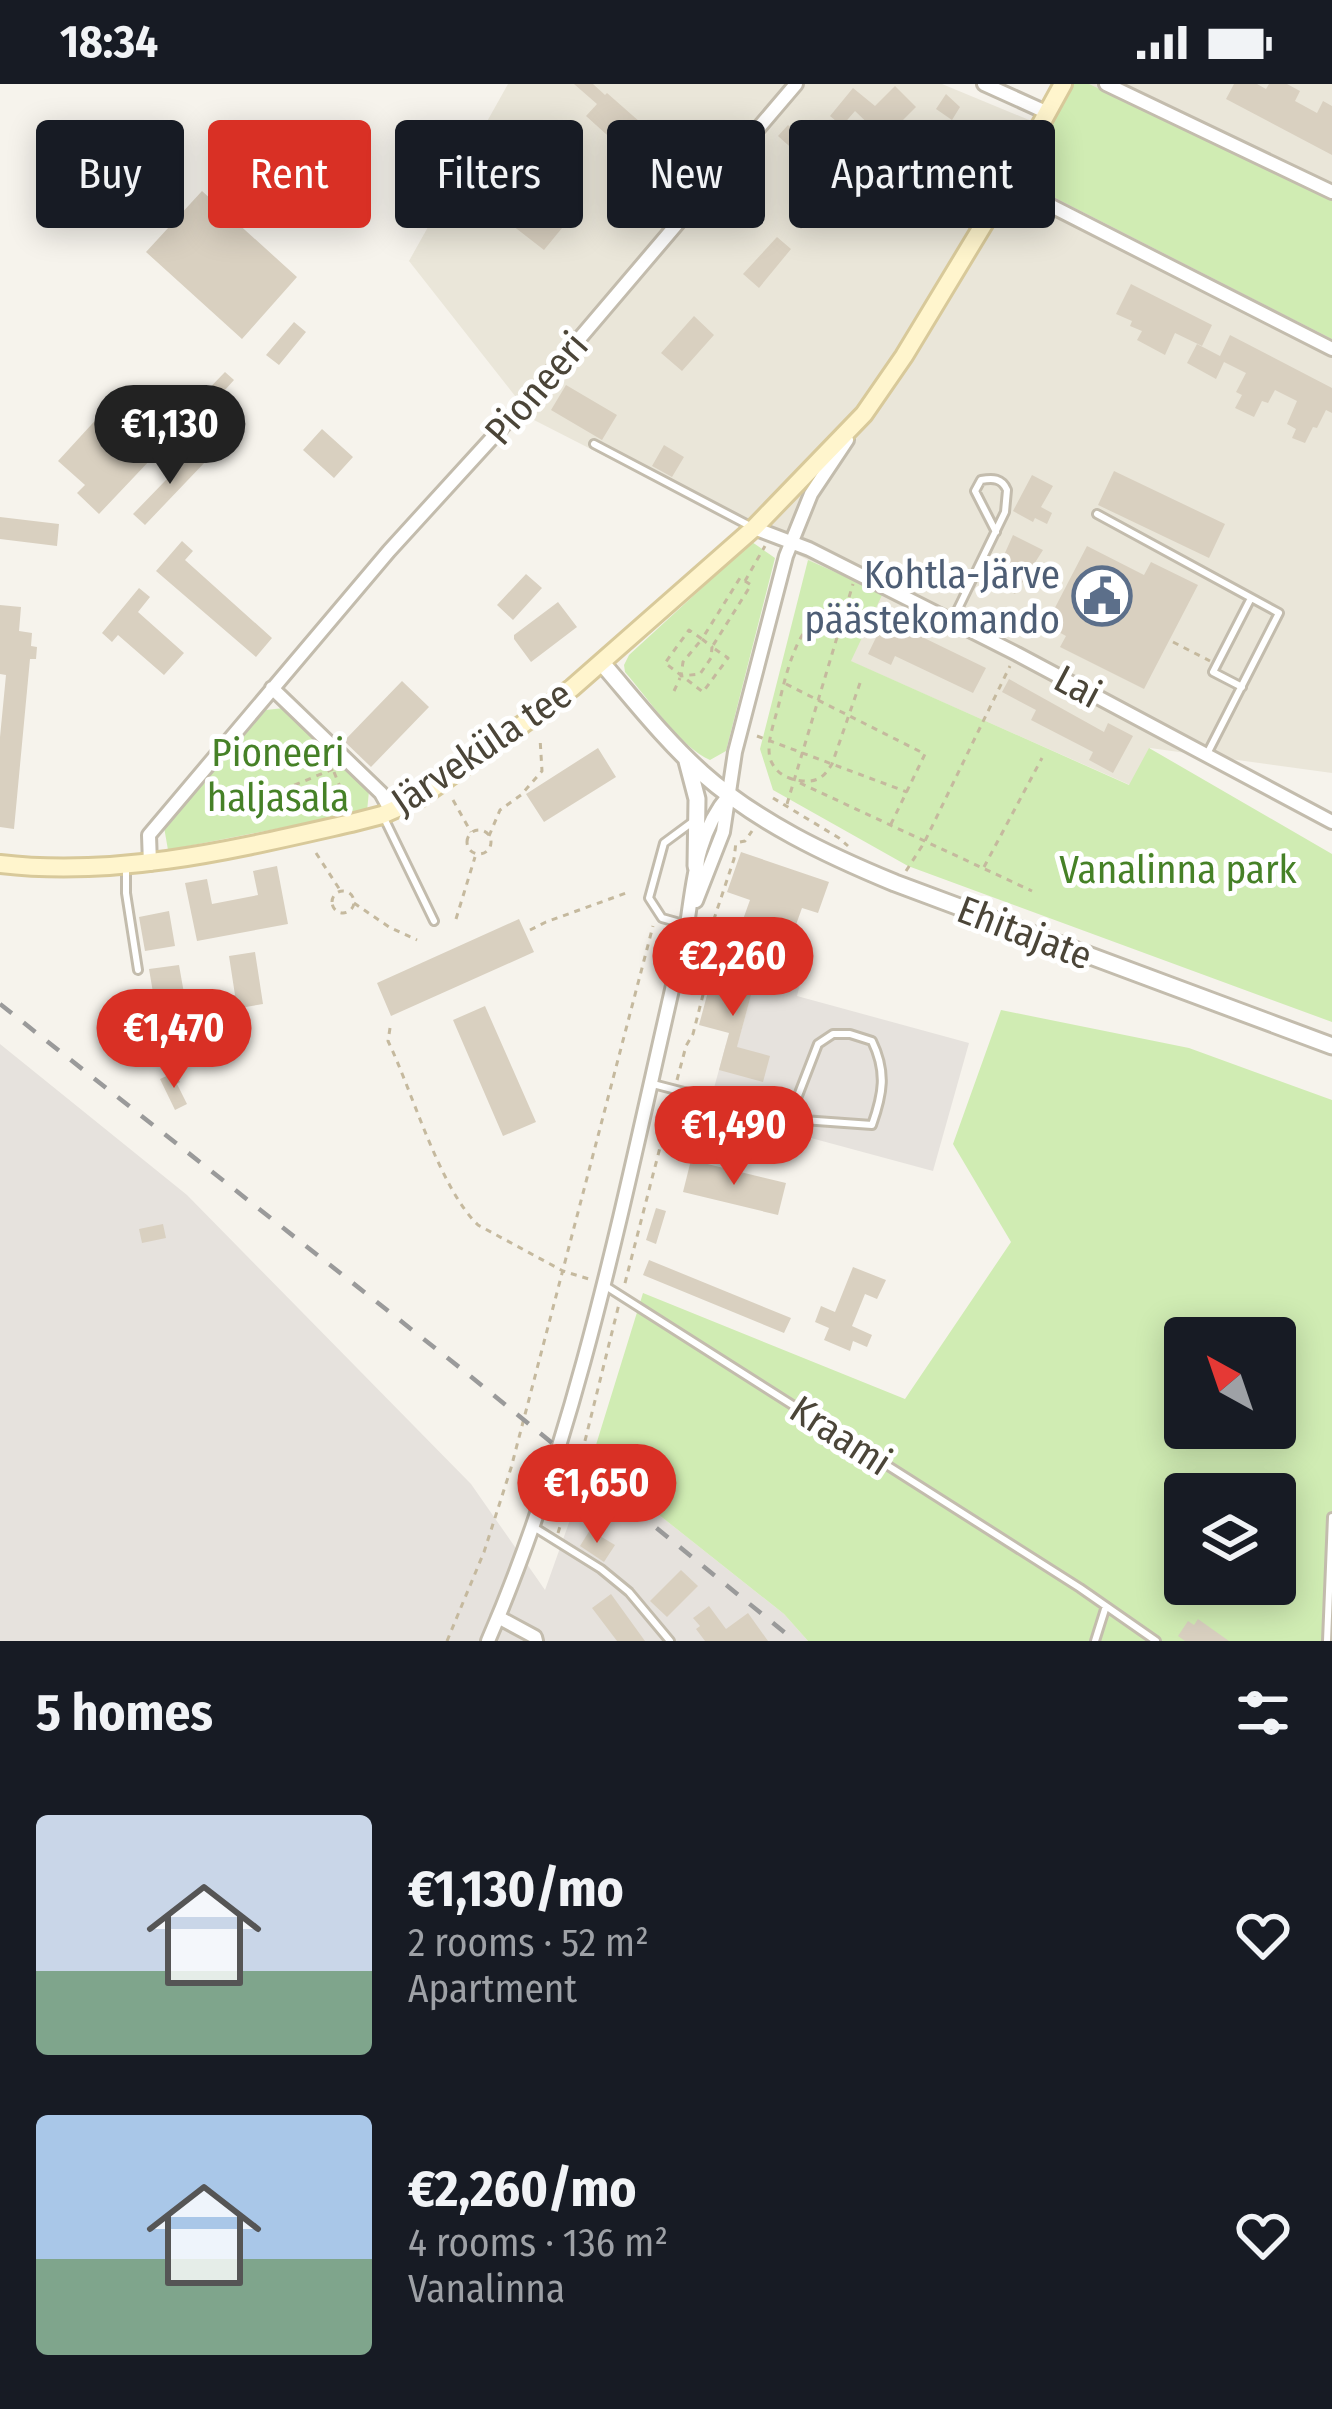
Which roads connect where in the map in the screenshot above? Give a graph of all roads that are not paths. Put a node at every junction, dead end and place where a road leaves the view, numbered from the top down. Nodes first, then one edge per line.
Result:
1 (796, 84) edge
2 (984, 84) edge
3 (1064, 84) edge
4 (1106, 84) edge
5 (1048, 113) junction
6 (1044, 120) edge
7 (1332, 192) edge
8 (1055, 208) edge
9 (981, 228) edge
10 (1332, 350) edge
11 (864, 414) junction
12 (594, 444) dead end
13 (1097, 514) dead end
14 (754, 528) junction
15 (996, 532) junction
16 (791, 543) junction
17 (1251, 598) junction
18 (952, 621) junction
19 (602, 663) junction
20 (1242, 687) junction
21 (272, 688) junction
22 (1207, 754) junction
23 (686, 758) junction
24 (728, 795) junction
25 (386, 813) junction
26 (696, 815) junction
27 (1332, 822) edge
28 (0, 864) edge
29 (150, 864) junction
30 (126, 866) junction
31 (696, 866) junction
32 (434, 921) dead end
33 (687, 925) junction
34 (138, 970) dead end
35 (1332, 1046) edge
36 (650, 1083) junction
37 (789, 1119) junction
38 (602, 1284) junction
39 (1332, 1517) edge
40 (532, 1526) junction
41 (1106, 1606) junction
42 (498, 1617) junction
43 (488, 1641) edge
44 (536, 1641) edge
45 (670, 1641) edge
46 (1095, 1641) edge
47 (1156, 1641) edge
48 (1327, 1641) edge

1 - 21 street, Pioneeri
2 - 5 street
3 - 5 main road, Järveküla tee
4 - 7 street
5 - 6 main road, Järveküla tee
8 - 10 street
9 - 11 main road, Järveküla tee
11 - 14 main road, Järveküla tee
11 - 16 street, Järveküla tee
12 - 14 lane
13 - 17 lane
14 - 16 street, Lai
14 - 19 main road, Järveküla tee
15 - 15 lane
15 - 18 lane
16 - 18 street, Lai
16 - 24 street, Järveküla tee
17 - 20 lane
17 - 20 lane
18 - 22 street, Lai
19 - 23 street, Järveküla tee
19 - 25 main road, Järveküla tee
20 - 22 lane
21 - 25 street
21 - 29 street, Pioneeri
22 - 27 street, Lai
23 - 24 street, Järveküla tee
23 - 26 street
24 - 31 street
24 - 33 street
24 - 35 street, Ehitajate
25 - 29 main road, Järveküla tee
25 - 32 lane
26 - 31 street
26 - 33 lane
28 - 30 main road, Järveküla tee
29 - 30 main road, Järveküla tee
30 - 34 lane
31 - 33 street
33 - 36 street
36 - 37 lane
36 - 38 street
37 - 37 lane
38 - 40 street
38 - 41 lane, Kraami
39 - 48 lane
40 - 42 street
40 - 45 lane
41 - 46 lane
41 - 47 lane, Kraami
42 - 43 street
42 - 44 street

